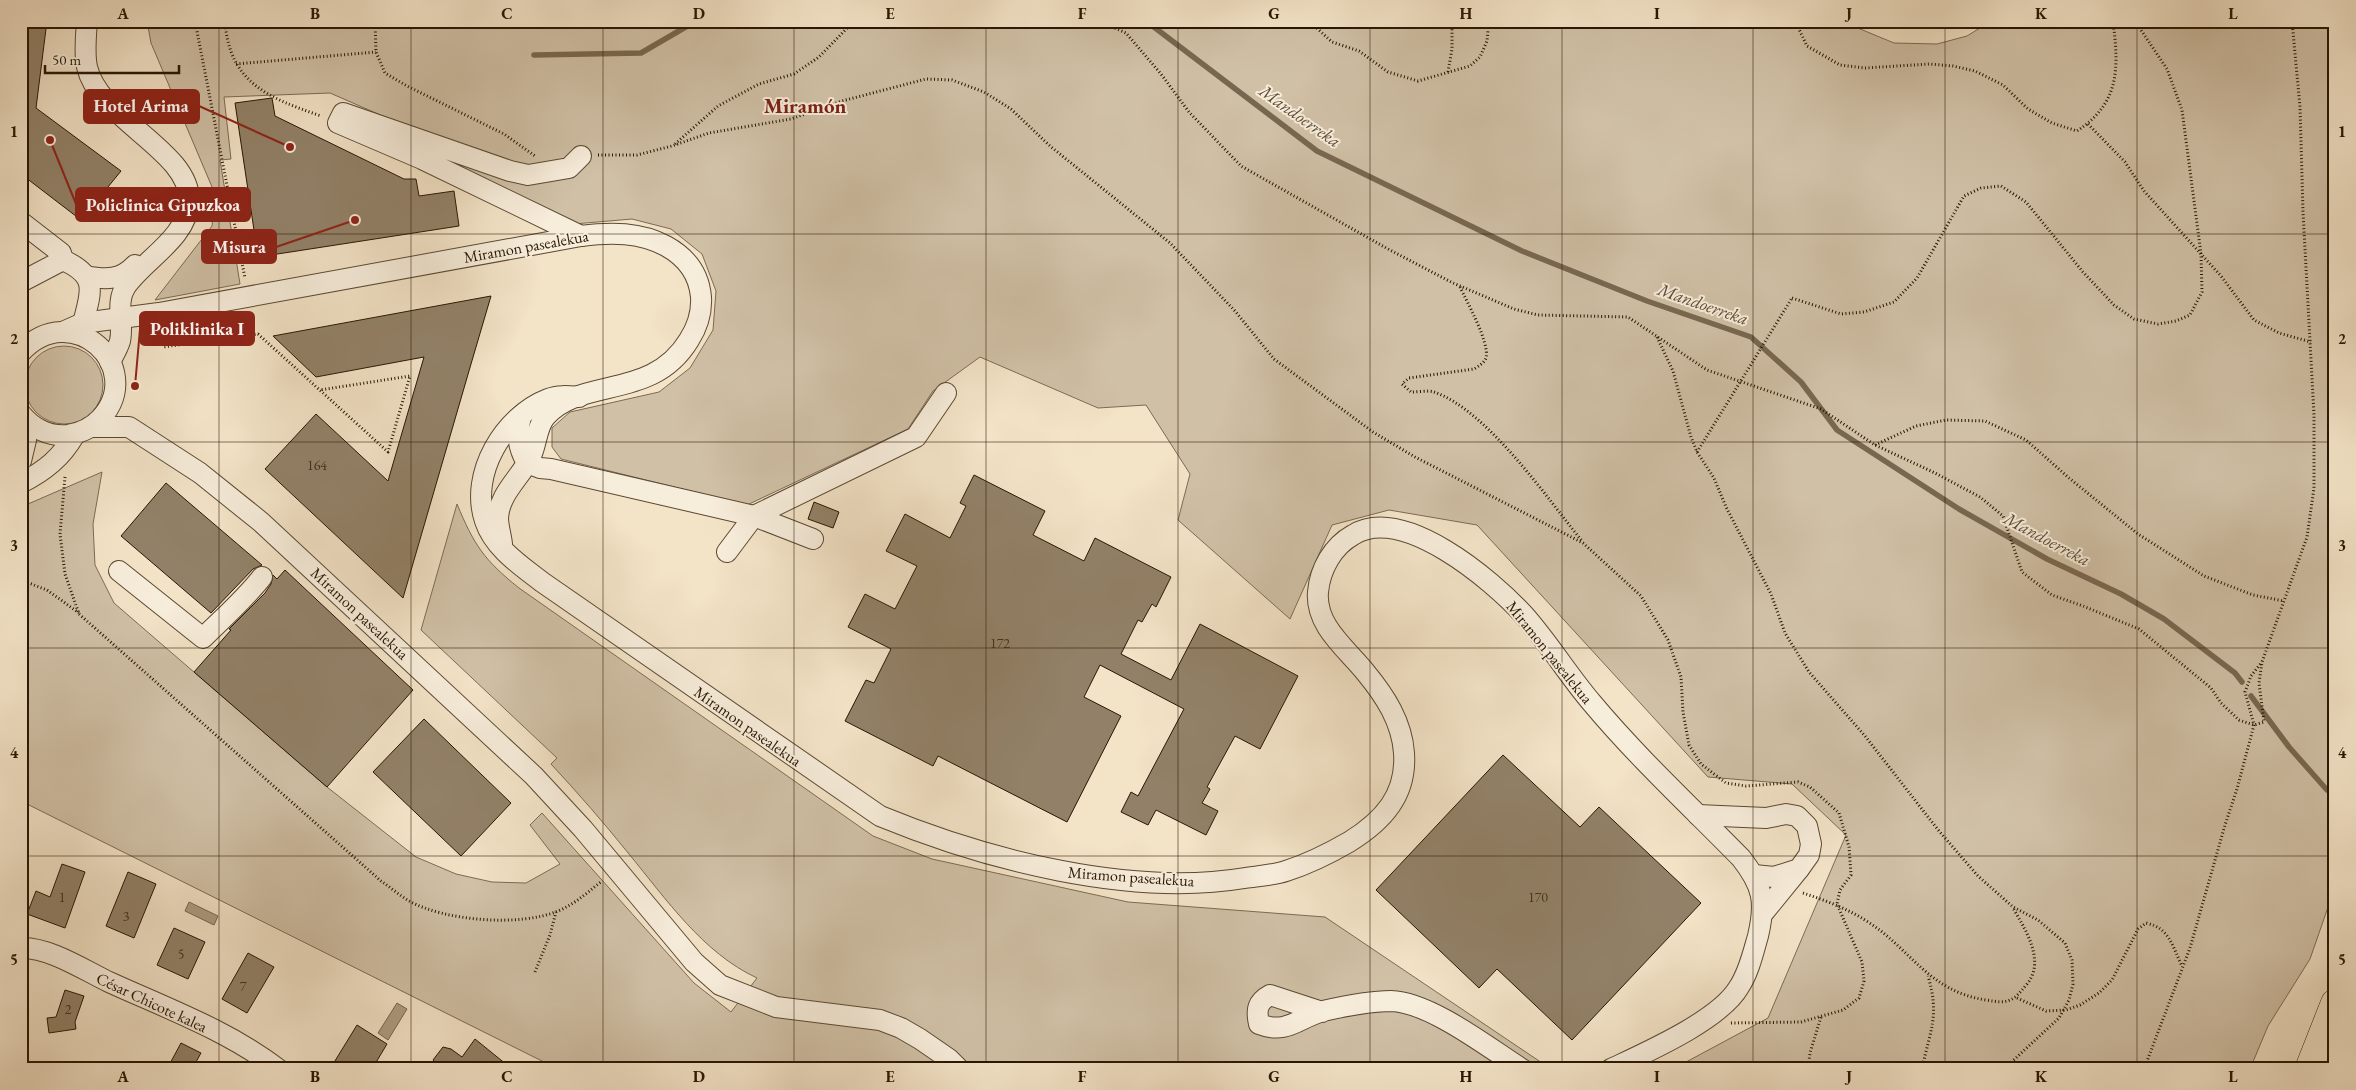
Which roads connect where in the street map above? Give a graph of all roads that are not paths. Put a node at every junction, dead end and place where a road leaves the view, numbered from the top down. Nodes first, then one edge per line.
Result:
1 (88, 21) edge
2 (581, 156) road end
3 (188, 206) junction
4 (21, 222) edge
5 (581, 236) junction
6 (63, 260) junction
7 (86, 276) junction
8 (21, 282) edge
9 (120, 318) junction
10 (74, 327) junction
11 (21, 335) edge
12 (42, 335) junction
13 (21, 352) edge
14 (110, 362) junction
15 (114, 392) junction
16 (946, 394) dead end
17 (579, 397) junction
18 (521, 416) junction
19 (24, 417) edge
20 (129, 427) junction
21 (77, 437) junction
22 (21, 461) edge
23 (539, 467) junction
24 (486, 469) junction
25 (21, 484) edge
26 (512, 485) junction
27 (754, 516) junction
28 (814, 539) dead end
29 (502, 548) junction
30 (727, 552) dead end
31 (118, 571) dead end
32 (262, 577) dead end
33 (1698, 815) junction
34 (1799, 869) junction
35 (1754, 875) junction
36 (1764, 912) junction
37 (21, 948) edge
38 (2335, 1003) edge
39 (1322, 1012) dead end
40 (278, 1069) edge
41 (959, 1069) edge
42 (1522, 1069) edge
43 (1611, 1069) edge
44 (2309, 1069) edge

1 - 3 street
2 - 5 street
3 - 7 street
3 - 9 street
4 - 6 street
5 - 9 street, Miramon pasealekua
5 - 17 street, Miramon pasealekua
6 - 7 street
6 - 8 street
7 - 10 street
9 - 10 street, Miramon pasealekua
9 - 14 street
10 - 12 street, Miramon pasealekua
10 - 14 street, Miramon pasealekua
11 - 12 street, Miramon pasealekua
12 - 13 street, Miramon pasealekua
14 - 15 street, Miramon pasealekua
15 - 20 street, Miramon pasealekua
15 - 21 street, Miramon pasealekua
16 - 27 street
17 - 18 street, Miramon pasealekua
17 - 23 street, Miramon pasealekua
18 - 23 street
18 - 24 street, Miramon pasealekua
19 - 21 street
19 - 22 street
20 - 21 street
20 - 41 street, Miramon pasealekua
21 - 25 street, Miramon pasealekua
23 - 26 street, Miramon pasealekua
23 - 27 street
24 - 26 street
24 - 29 street, Miramon pasealekua
26 - 29 street, Miramon pasealekua
27 - 28 street
27 - 30 street
29 - 33 street, Miramon pasealekua
31 - 32 street
33 - 34 street
33 - 35 street, Miramon pasealekua
34 - 35 street
34 - 36 street
35 - 36 street, Miramon pasealekua
36 - 43 street
37 - 40 street, César Chicote kalea
38 - 44 highway
39 - 42 street

